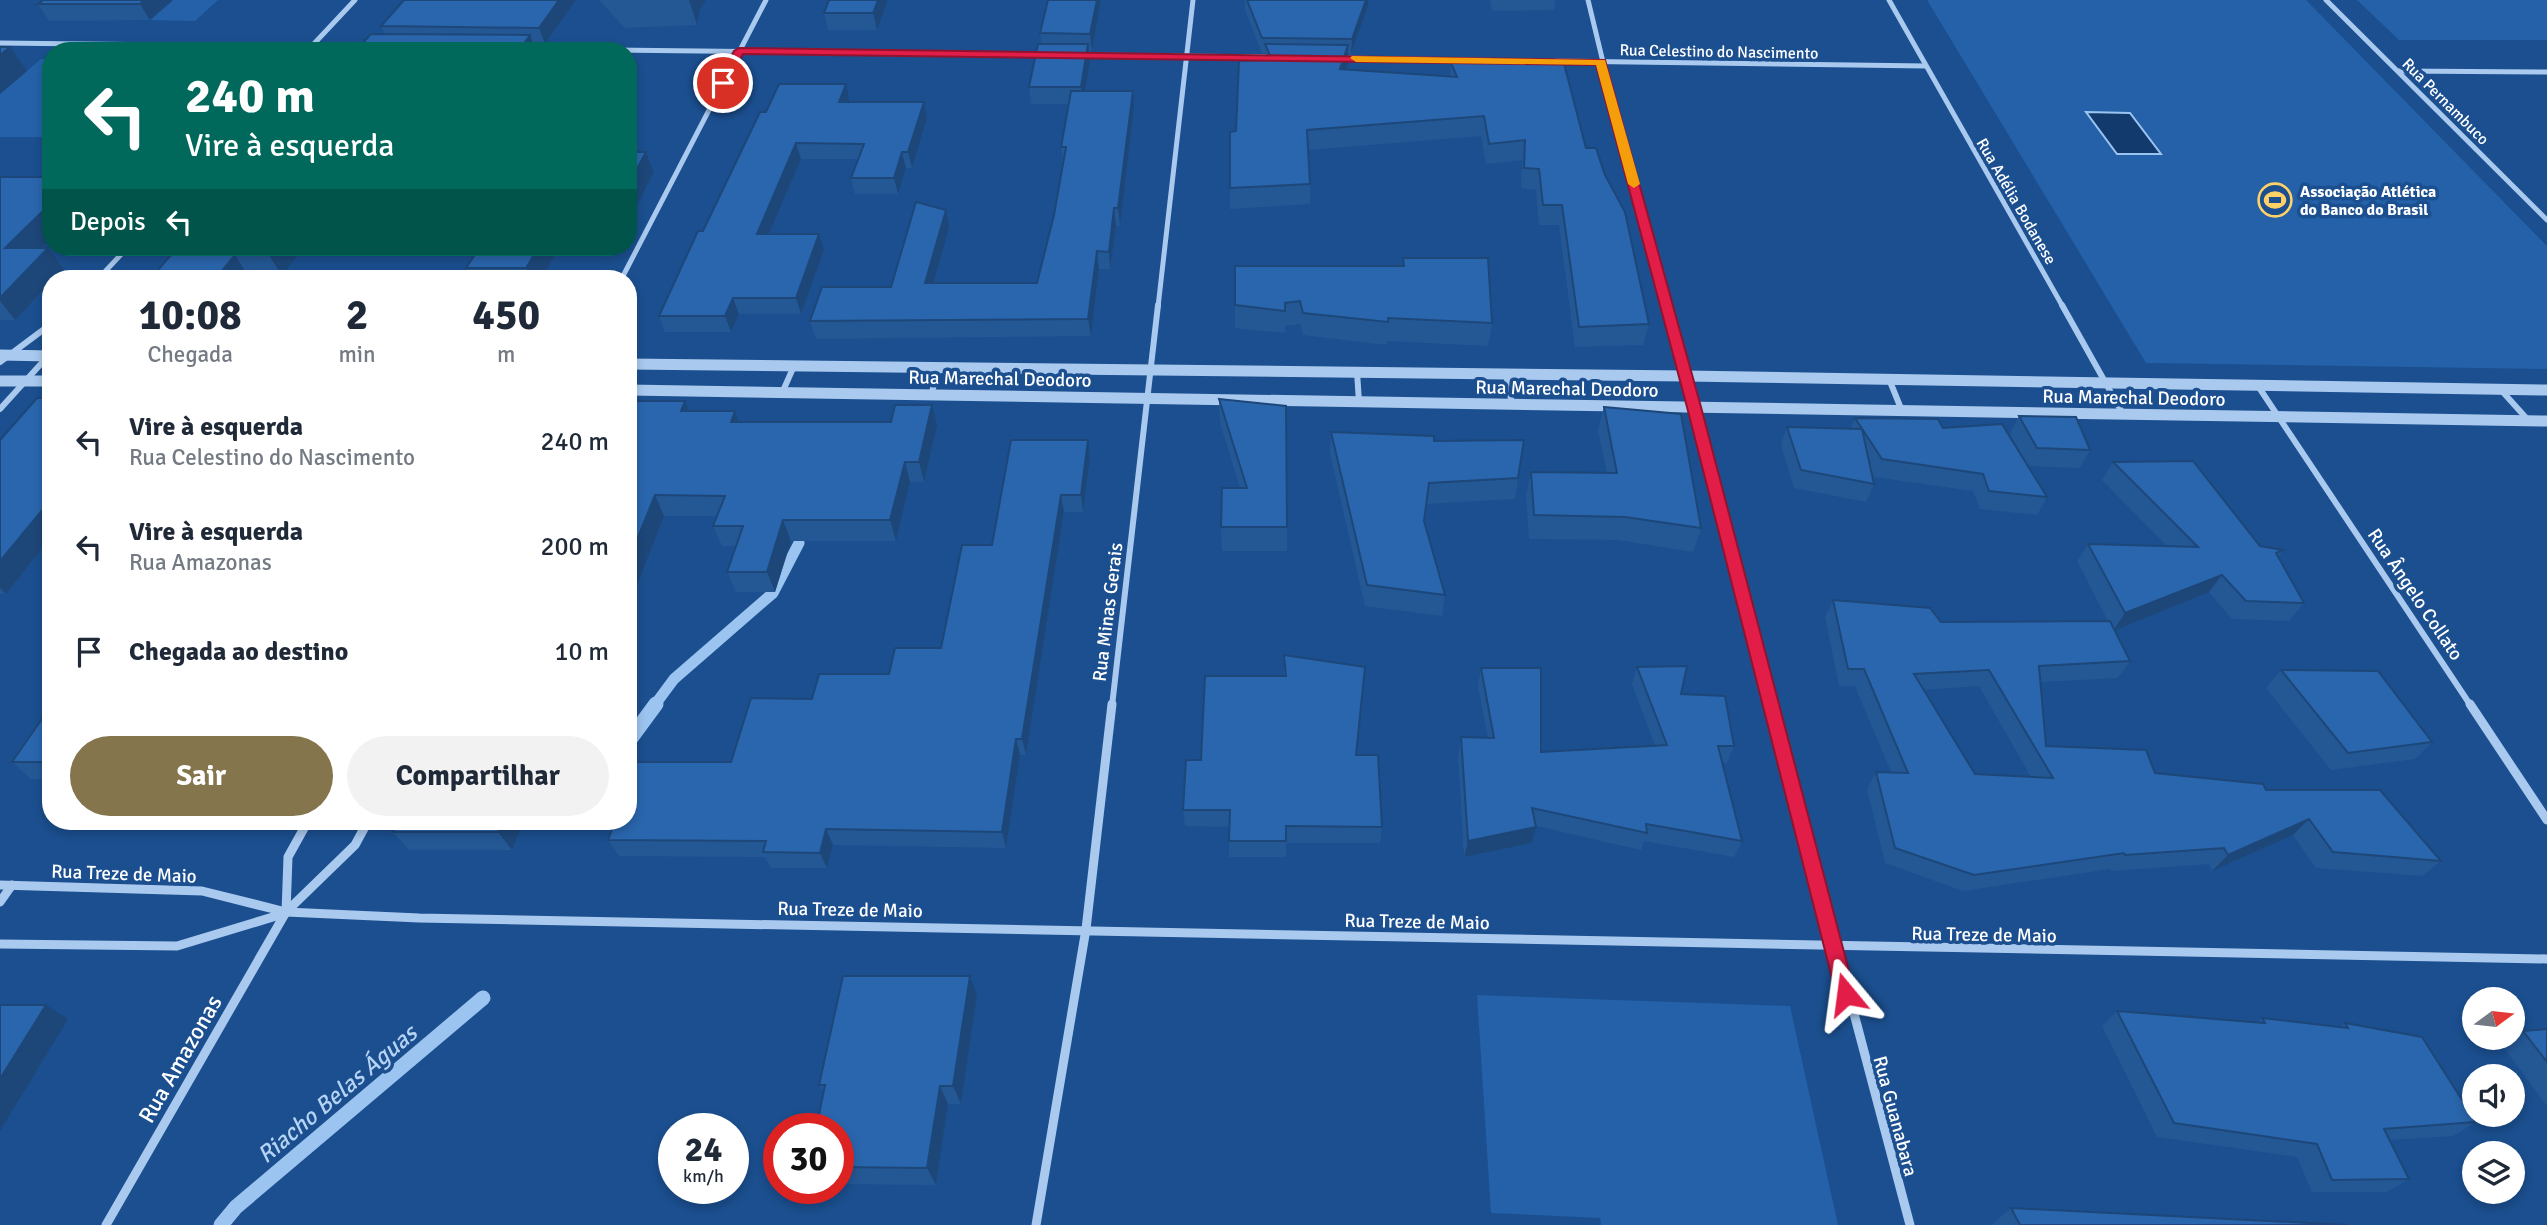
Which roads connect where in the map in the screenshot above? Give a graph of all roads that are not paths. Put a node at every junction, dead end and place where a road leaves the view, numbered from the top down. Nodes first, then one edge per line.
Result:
1 (355, 0) edge
2 (766, 0) edge
3 (1193, 0) edge
4 (1588, 0) edge
5 (1889, 0) edge
6 (2326, 0) edge
7 (316, 42) edge
8 (0, 43) edge
9 (42, 44) edge
10 (637, 50) edge
11 (739, 51) junction
12 (1047, 55) edge
13 (1075, 55) edge
14 (1186, 56) junction
15 (1283, 58) edge
16 (1325, 58) edge
17 (1601, 62) junction
18 (1926, 66) junction
19 (2398, 71) junction
20 (2547, 72) edge
21 (2547, 220) edge
22 (637, 249) edge
23 (120, 256) edge
24 (106, 270) edge
25 (42, 330) edge
26 (42, 355) edge
27 (2, 358) edge
28 (42, 363) edge
29 (637, 364) edge
30 (794, 366) junction
31 (939, 368) junction
32 (1152, 369) junction
33 (1357, 372) junction
34 (1506, 374) junction
35 (1686, 376) junction
36 (1889, 379) junction
37 (0, 381) edge
38 (26, 381) junction
39 (42, 381) edge
40 (2106, 382) junction
41 (2258, 386) junction
42 (2501, 389) junction
43 (637, 390) edge
44 (2547, 390) edge
45 (782, 393) junction
46 (932, 395) junction
47 (1148, 398) junction
48 (1359, 402) junction
49 (1512, 404) junction
50 (1694, 407) junction
51 (0, 409) edge
52 (1902, 411) junction
53 (2123, 414) junction
54 (2279, 416) junction
55 (2528, 420) junction
56 (2547, 421) edge
57 (2547, 820) edge
58 (303, 830) edge
59 (363, 830) edge
60 (0, 885) edge
61 (12, 885) junction
62 (0, 901) edge
63 (286, 912) junction
64 (1086, 929) junction
65 (0, 944) edge
66 (1833, 947) junction
67 (2547, 959) edge
68 (106, 1225) edge
69 (1036, 1225) edge
70 (1909, 1225) edge

1 - 7 street
2 - 11 street
3 - 14 street, Rua Minas Gerais
4 - 17 street, Rua Guanabara
5 - 18 street, Rua Adélia Bodanese
6 - 19 street, Rua Pernambuco
8 - 9 street
10 - 11 street
11 - 12 street
11 - 22 street
13 - 14 street
14 - 15 street
14 - 32 street, Rua Minas Gerais
16 - 17 street, Rua Celestino do Nascimento
17 - 18 street, Rua Celestino do Nascimento
17 - 35 street, Rua Guanabara
18 - 40 street, Rua Adélia Bodanese
19 - 20 street
19 - 21 street, Rua Pernambuco
23 - 24 street
25 - 27 street
26 - 27 street
28 - 38 street
29 - 30 street, Rua Marechal Deodoro
30 - 31 street, Rua Marechal Deodoro
30 - 45 street
31 - 32 street, Rua Marechal Deodoro
31 - 46 street
32 - 33 street, Rua Marechal Deodoro
32 - 47 street, Rua Minas Gerais
33 - 34 street, Rua Marechal Deodoro
33 - 48 street
34 - 35 street, Rua Marechal Deodoro
34 - 49 street
35 - 36 street, Rua Marechal Deodoro
35 - 50 street, Rua Guanabara
36 - 40 street, Rua Marechal Deodoro
36 - 52 street
37 - 38 street
38 - 39 street
38 - 51 street
40 - 41 street, Rua Marechal Deodoro
40 - 53 street, Rua Adélia Bodanese
41 - 42 street, Rua Marechal Deodoro
41 - 54 street, Rua Ângelo Collato
42 - 44 street, Rua Marechal Deodoro
42 - 55 street
43 - 45 street, Rua Marechal Deodoro
45 - 46 street, Rua Marechal Deodoro
46 - 47 street, Rua Marechal Deodoro
47 - 48 street, Rua Marechal Deodoro
47 - 64 street, Rua Minas Gerais
48 - 49 street, Rua Marechal Deodoro
49 - 50 street, Rua Marechal Deodoro
50 - 52 street, Rua Marechal Deodoro
50 - 66 street, Rua Guanabara
52 - 53 street, Rua Marechal Deodoro
53 - 54 street, Rua Marechal Deodoro
54 - 55 street, Rua Marechal Deodoro
54 - 57 street, Rua Ângelo Collato
55 - 56 street, Rua Marechal Deodoro
58 - 63 street, Rua Amazonas
59 - 63 street, Rua Amazonas
60 - 61 street, Rua Treze de Maio
61 - 62 street
61 - 63 street, Rua Treze de Maio
63 - 64 street, Rua Treze de Maio
63 - 65 street, Rua Treze de Maio
63 - 68 street, Rua Amazonas
64 - 66 street, Rua Treze de Maio
64 - 69 street, Rua Minas Gerais
66 - 67 street, Rua Treze de Maio
66 - 70 street, Rua Guanabara

